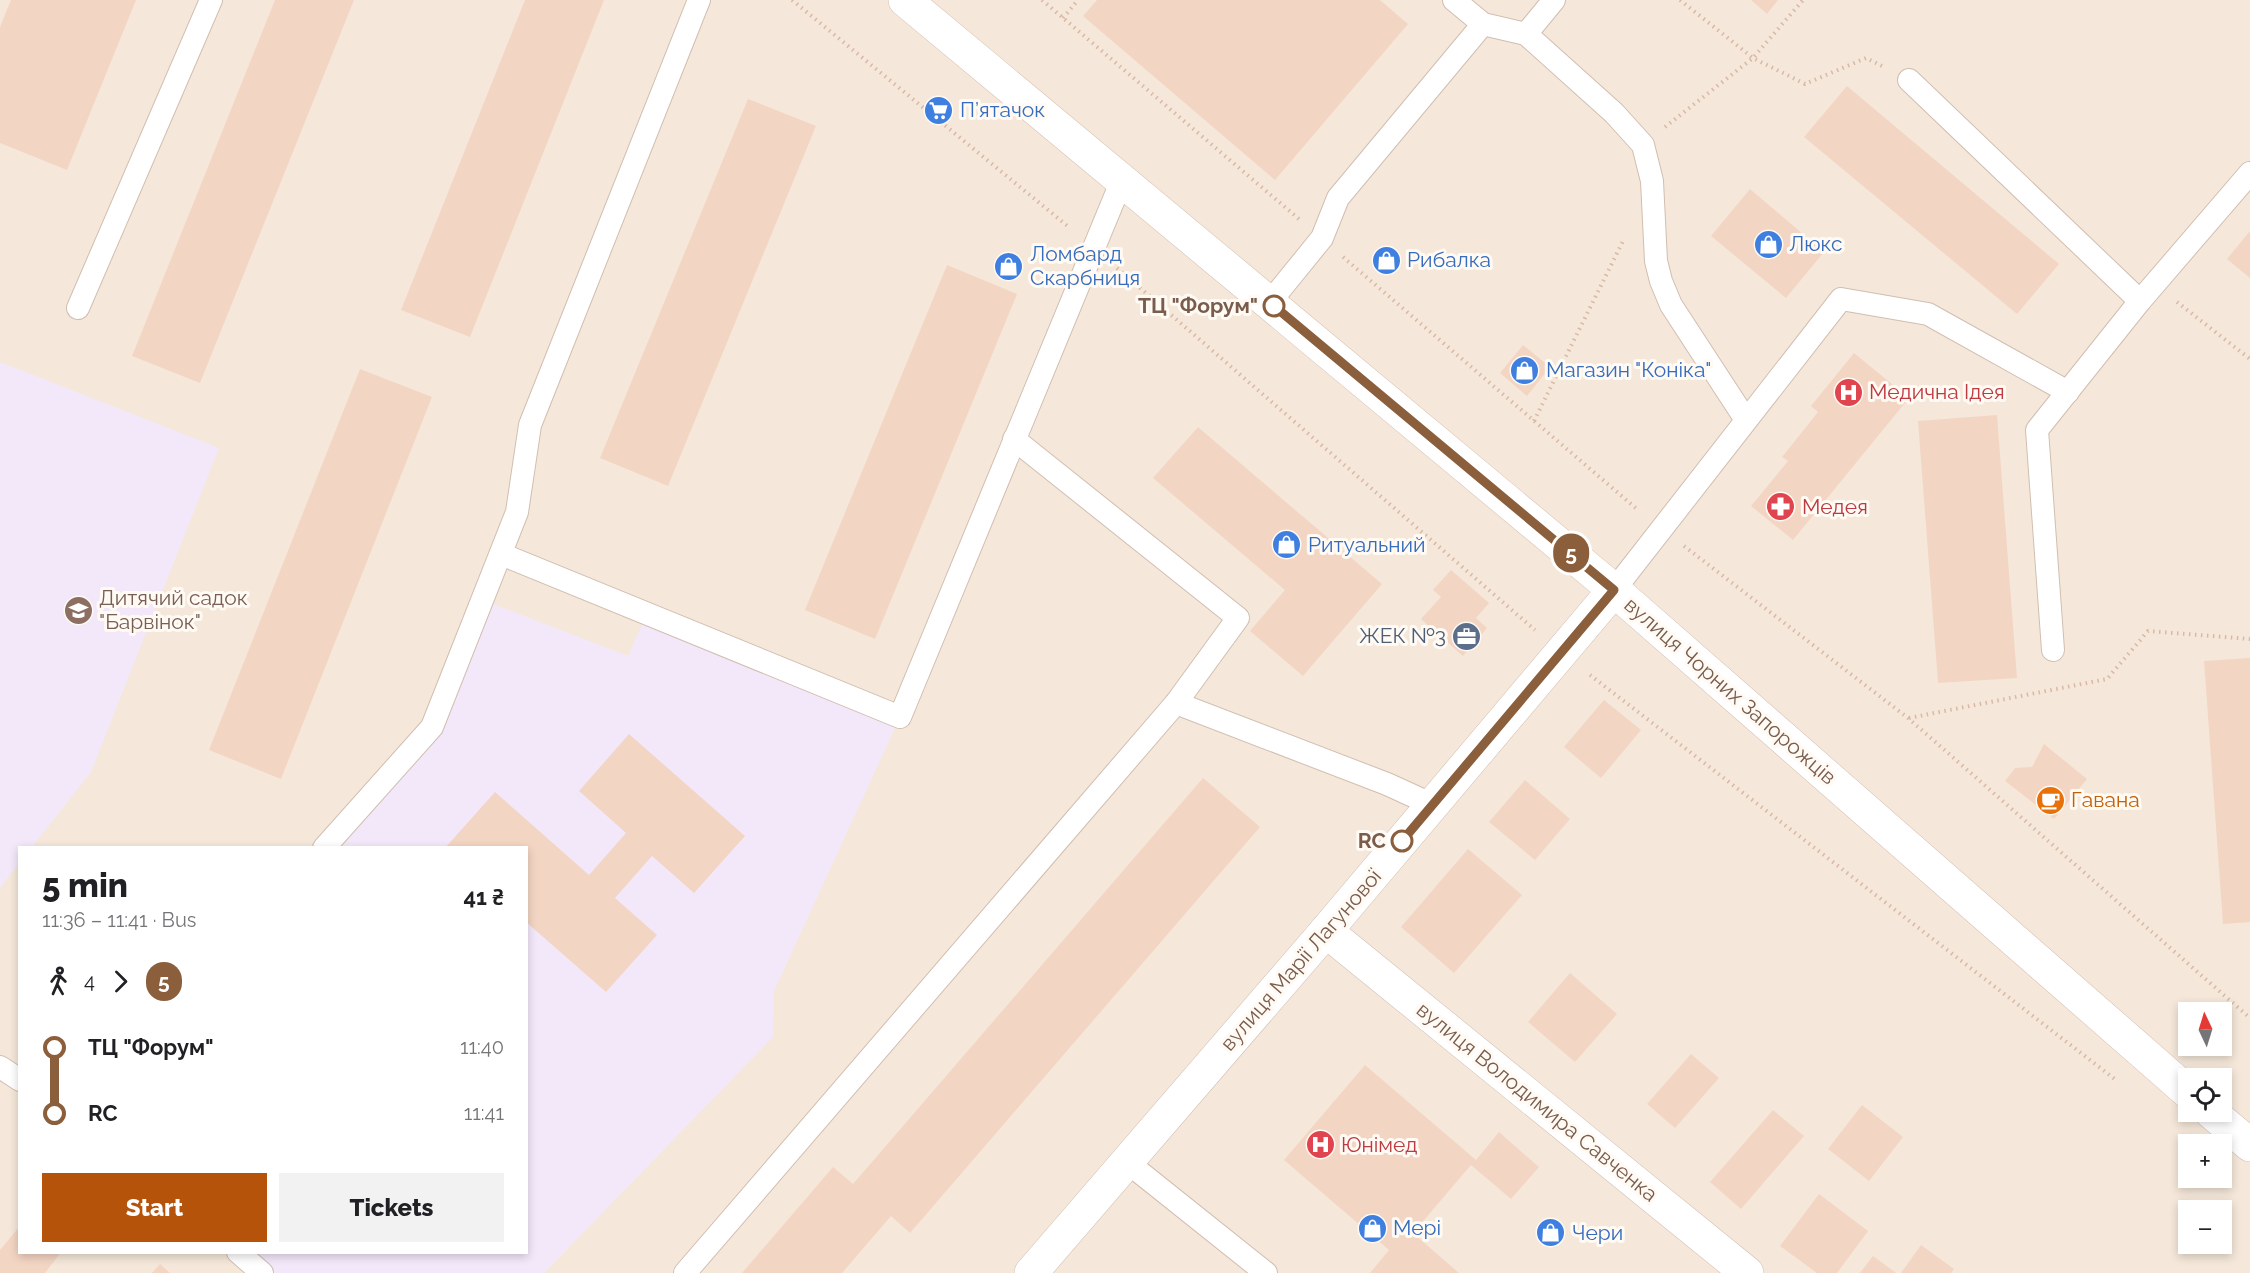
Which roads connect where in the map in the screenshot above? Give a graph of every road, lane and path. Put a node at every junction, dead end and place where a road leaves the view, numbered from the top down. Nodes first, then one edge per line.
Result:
1 (211, 0) edge
2 (699, 0) edge
3 (792, 0) edge
4 (905, 0) edge
5 (1042, 0) edge
6 (1078, 0) edge
7 (1454, 0) edge
8 (1554, 0) edge
9 (1680, 0) edge
10 (1803, 0) edge
11 (1063, 18) junction
12 (1484, 24) junction
13 (1526, 34) junction
14 (1753, 58) junction
15 (1909, 80) joint
16 (1643, 145) junction
17 (2250, 172) edge
18 (1122, 180) junction
19 (1627, 233) dead end
20 (1322, 238) junction
21 (1094, 248) junction
22 (2148, 293) junction
23 (1270, 303) junction
24 (78, 308) dead end
25 (2250, 359) edge
26 (2068, 392) junction
27 (1746, 420) junction
28 (1534, 421) junction
29 (1014, 439) junction
30 (1661, 529) junction
31 (501, 554) junction
32 (1614, 590) junction
33 (2250, 639) edge
34 (2053, 650) dead end
35 (1562, 653) junction
36 (1176, 703) junction
37 (1908, 718) junction
38 (1433, 805) junction
39 (326, 846) edge
40 (1326, 931) junction
41 (2250, 1018) edge
42 (0, 1067) edge
43 (18, 1079) edge
44 (2178, 1083) edge
45 (2125, 1087) dead end
46 (2223, 1122) edge
47 (2250, 1145) edge
48 (1127, 1162) junction
49 (240, 1254) edge
50 (262, 1273) edge
51 (685, 1273) edge
52 (1031, 1273) edge
53 (1266, 1273) edge
54 (1747, 1273) edge

1 - 24 lane
2 - 31 lane
3 - 21 path
4 - 18 street, вулиця Чорних Запорожців
5 - 11 path
6 - 11 path
7 - 12 lane
8 - 13 lane
9 - 14 path
10 - 14 path
11 - 20 path
12 - 13 lane
12 - 20 lane
13 - 16 lane
14 - 15 path
14 - 16 path
15 - 22 lane
16 - 27 lane
17 - 22 lane
18 - 21 lane
18 - 23 street, вулиця Чорних Запорожців
19 - 28 path
20 - 23 lane
20 - 28 path
21 - 29 lane
21 - 35 path
22 - 25 path
22 - 26 lane
23 - 32 street, вулиця Чорних Запорожців
26 - 27 lane
26 - 34 lane
27 - 30 lane
28 - 30 path
29 - 31 lane
29 - 36 lane
30 - 32 lane
30 - 37 path
31 - 39 lane
32 - 35 street, вулиця Марії Лагунової
32 - 44 street, вулиця Чорних Запорожців
33 - 37 path
35 - 38 street, вулиця Марії Лагунової
35 - 45 path
36 - 38 lane
36 - 51 lane
37 - 41 path
38 - 40 street, вулиця Марії Лагунової
40 - 48 street, вулиця Марії Лагунової
40 - 54 street, вулиця Володимира Савченка
42 - 43 lane
46 - 47 street
48 - 52 street, вулиця Марії Лагунової
48 - 53 lane
49 - 50 lane

